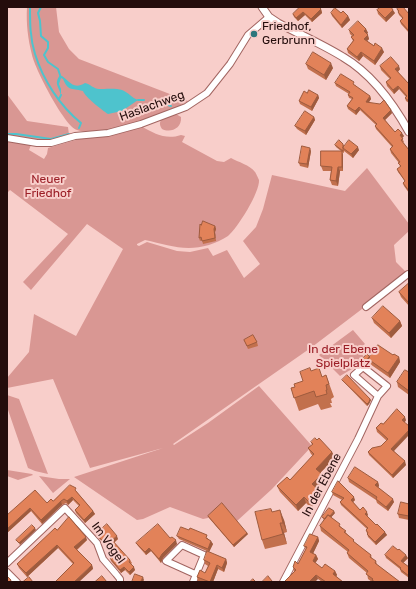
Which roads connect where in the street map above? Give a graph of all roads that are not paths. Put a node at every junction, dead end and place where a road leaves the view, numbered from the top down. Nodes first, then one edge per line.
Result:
1 (262, 7) edge
2 (269, 16) junction
3 (409, 132) edge
4 (7, 138) edge
5 (409, 274) edge
6 (366, 307) dead end
7 (378, 396) junction
8 (7, 563) edge
9 (7, 572) edge
10 (197, 575) junction
11 (17, 582) edge
12 (120, 582) edge
13 (193, 582) edge
14 (283, 582) edge

1 - 2 street
2 - 3 street
2 - 4 street, Haslachweg
5 - 6 street
7 - 7 street, In der Ebene
7 - 14 street, In der Ebene
8 - 12 street, Im Vogel
9 - 11 street
10 - 10 street
10 - 13 street

